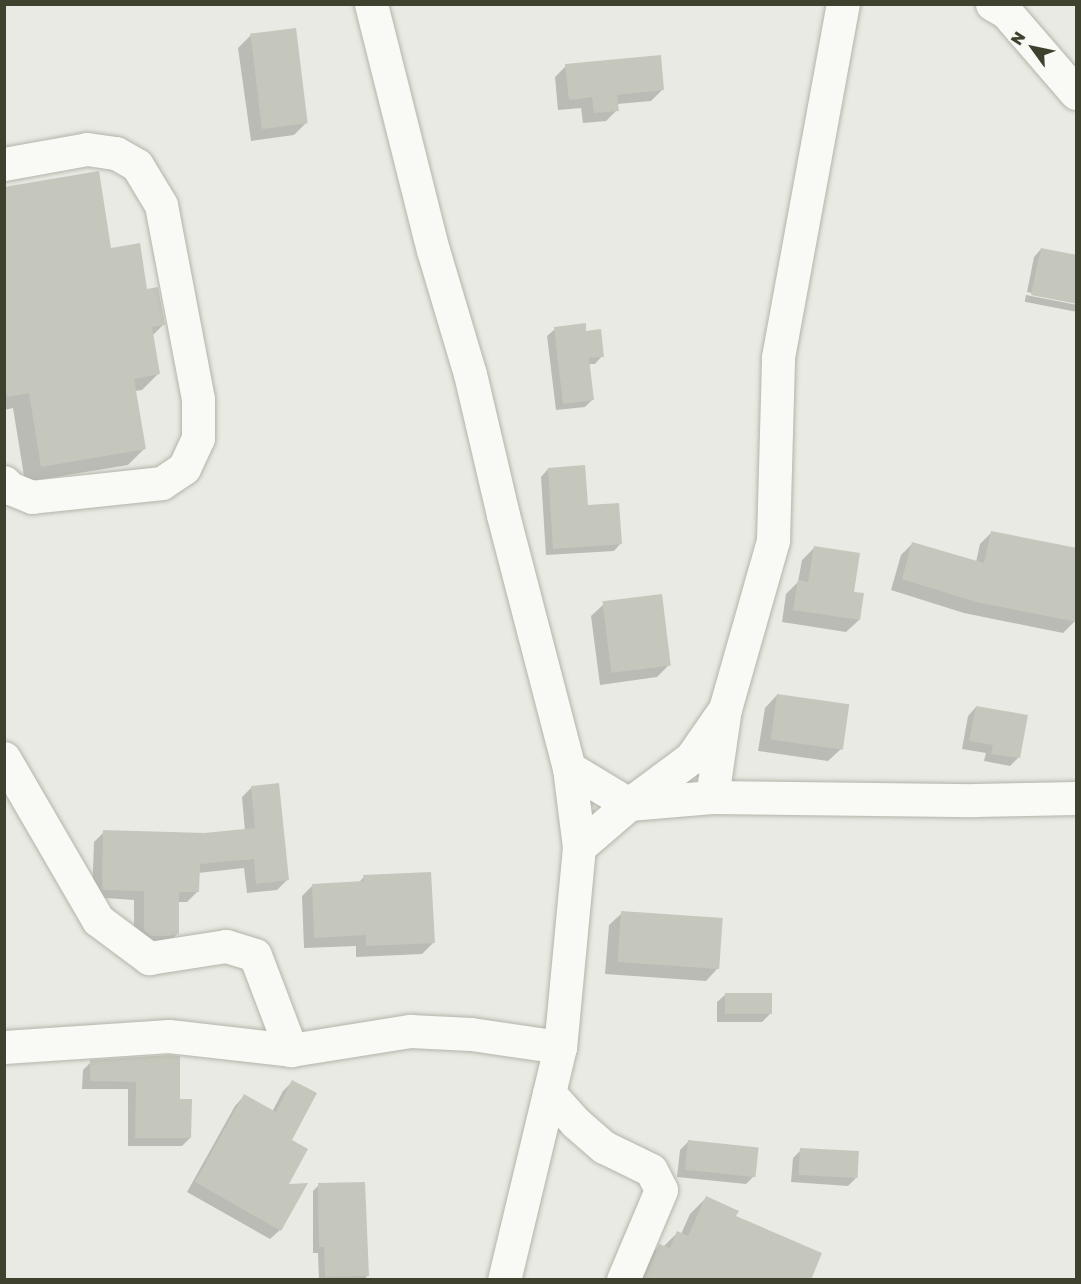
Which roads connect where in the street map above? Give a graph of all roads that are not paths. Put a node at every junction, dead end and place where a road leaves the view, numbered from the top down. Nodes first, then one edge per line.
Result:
1 (371, 4) edge
2 (843, 4) edge
3 (992, 4) edge
4 (1077, 93) edge
5 (4, 164) edge
6 (4, 482) edge
7 (725, 709) junction
8 (4, 758) edge
9 (568, 768) junction
10 (712, 797) junction
11 (1077, 798) edge
12 (628, 804) junction
13 (579, 847) junction
14 (4, 1047) edge
15 (560, 1047) junction
16 (291, 1050) junction
17 (549, 1093) junction
18 (504, 1280) edge
19 (623, 1280) edge

1 - 9 street
2 - 7 street
3 - 4 street
5 - 6 street
7 - 10 street
7 - 12 street
8 - 16 street
9 - 12 street
9 - 13 street
10 - 11 street
10 - 12 street
12 - 13 street
13 - 15 street
14 - 16 street
15 - 16 street
15 - 17 street
17 - 18 street
17 - 19 street

